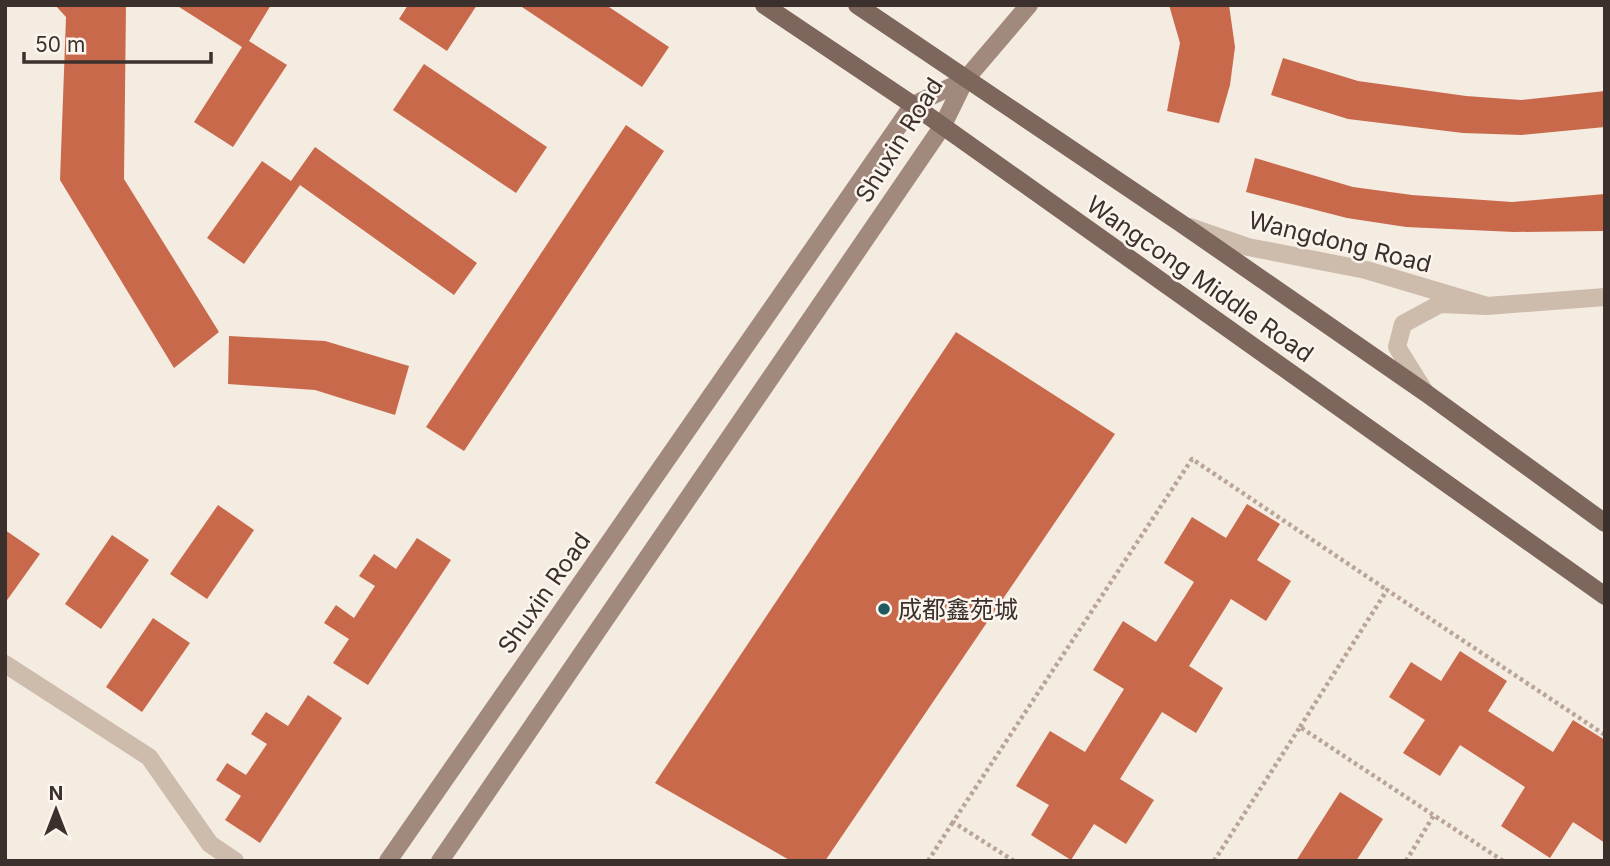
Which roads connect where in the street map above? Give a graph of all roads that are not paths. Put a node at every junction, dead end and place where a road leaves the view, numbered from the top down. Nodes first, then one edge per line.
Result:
1 (764, 5) edge
2 (857, 5) edge
3 (1029, 5) edge
4 (965, 79) junction
5 (913, 105) junction
6 (942, 127) junction
7 (1182, 224) junction
8 (1605, 298) edge
9 (1487, 306) junction
10 (1426, 393) junction
11 (1605, 523) edge
12 (1605, 596) edge
13 (5, 664) edge
14 (235, 861) edge
15 (388, 861) edge
16 (440, 861) edge

1 - 5 main road, Wangcong Middle Road
2 - 4 main road, Wangcong Middle Road
3 - 4 main road
4 - 5 main road, Shuxin Road
4 - 6 main road, Shuxin Road
4 - 7 main road, Wangcong Middle Road
5 - 6 main road, Wangcong Middle Road
5 - 15 main road, Shuxin Road
6 - 12 main road, Wangcong Middle Road
6 - 16 main road, Shuxin Road
7 - 9 street, Wangdong Road
7 - 10 main road, Wangcong Middle Road
8 - 9 street, Wangdong Road
9 - 10 street, Wangdong Road
10 - 11 main road, Wangcong Middle Road
13 - 14 street

